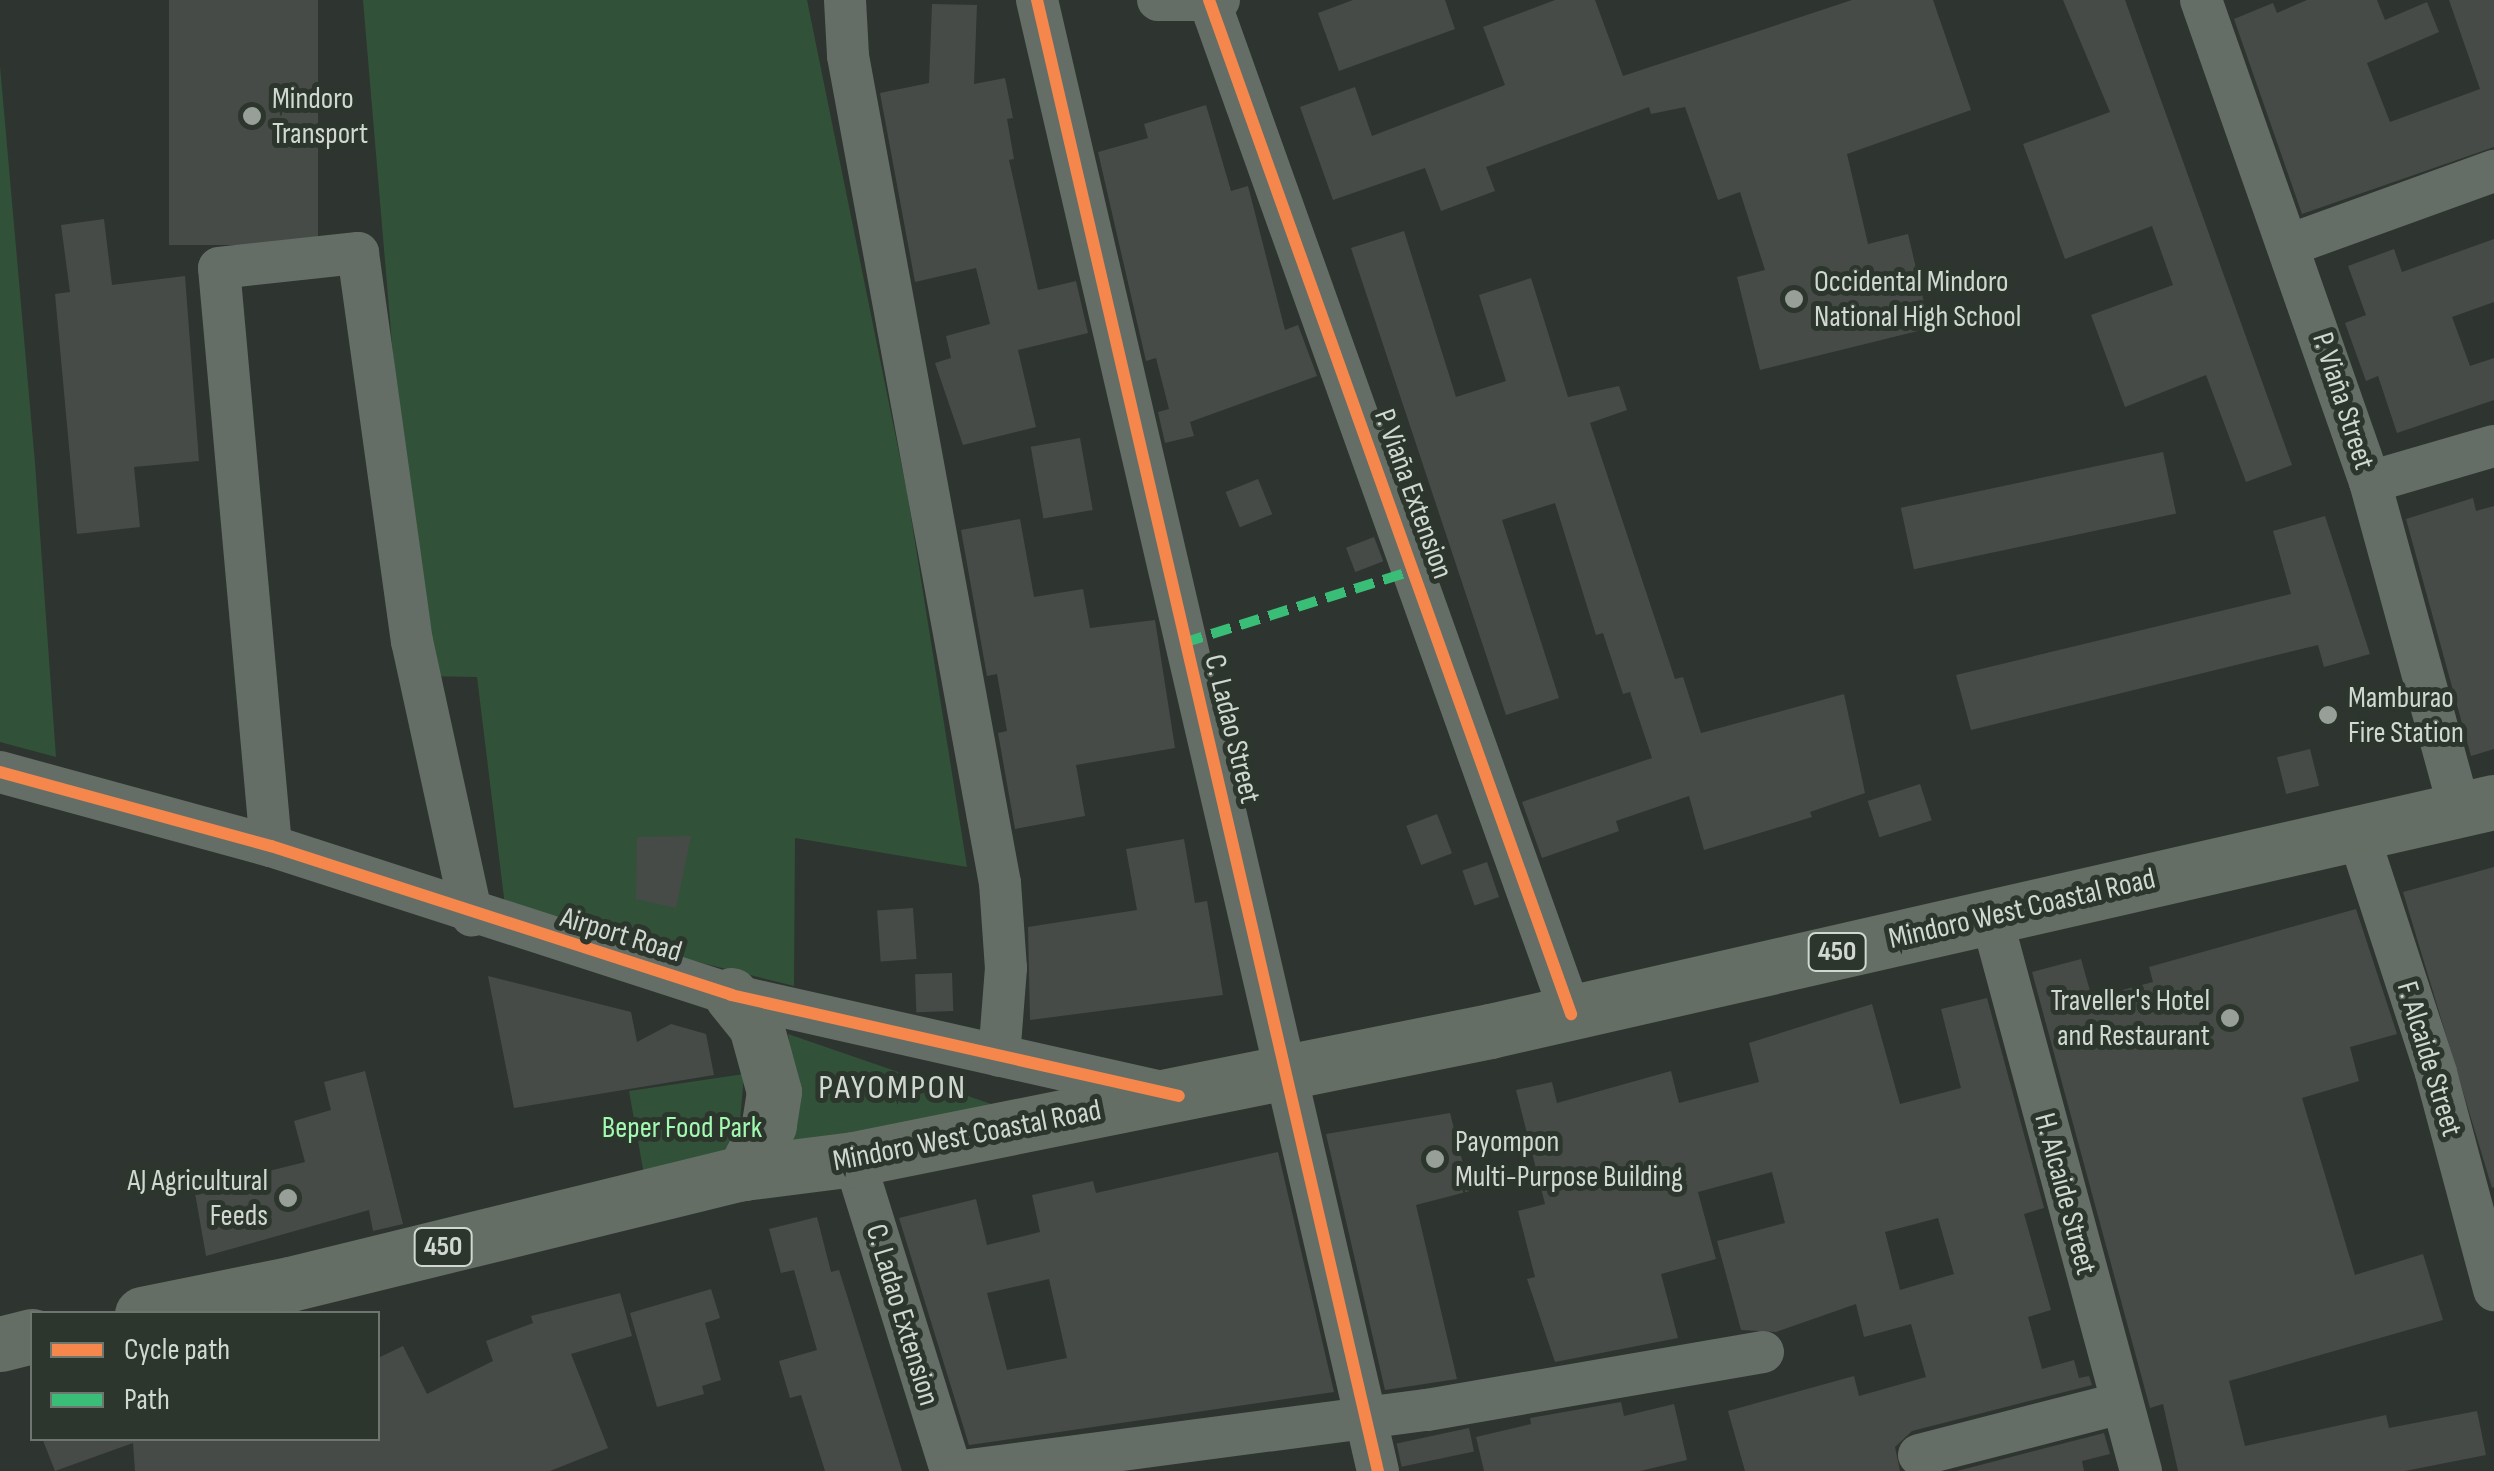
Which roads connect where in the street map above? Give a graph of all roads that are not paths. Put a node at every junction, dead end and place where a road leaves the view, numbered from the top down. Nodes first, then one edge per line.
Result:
1 (845, 0) edge
2 (873, 0) edge
3 (1037, 0) edge
4 (1158, 0) edge
5 (2201, 0) edge
6 (1213, 1) edge
7 (848, 56) junction
8 (2494, 171) edge
9 (2292, 244) junction
10 (2494, 446) edge
11 (2370, 482) junction
12 (0, 772) edge
13 (2477, 806) edge
14 (2358, 831) junction
15 (271, 846) junction
16 (472, 916) junction
17 (1990, 916) junction
18 (731, 995) junction
19 (1571, 1014) junction
20 (999, 1056) junction
21 (1290, 1075) junction
22 (1179, 1096) junction
23 (854, 1159) junction
24 (742, 1173) junction
25 (2494, 1290) edge
26 (157, 1311) edge
27 (0, 1320) edge
28 (30, 1331) edge
29 (30, 1333) edge
30 (0, 1344) edge
31 (1763, 1352) dead end
32 (2121, 1402) junction
33 (1362, 1417) junction
34 (1919, 1455) dead end
35 (951, 1471) edge
36 (962, 1471) edge
37 (1378, 1471) edge
38 (2141, 1471) edge

1 - 7 street
2 - 7 street
3 - 21 street, C. Ladao Street
4 - 6 street
5 - 9 street, P. Viaña Street
6 - 19 street, P. Viaña Extension
7 - 20 street
8 - 9 street
9 - 11 street, P. Viaña Street
10 - 11 street
11 - 13 street, P. Viaña Street
12 - 15 street, Airport Road
13 - 14 main road, Mindoro West Coastal Road / 450
14 - 17 main road, Mindoro West Coastal Road / 450
14 - 25 street, F. Alcaide Street
15 - 16 street, Airport Road
15 - 16 street
16 - 18 street, Airport Road
17 - 19 main road, Mindoro West Coastal Road / 450
17 - 32 street, H. Alcaide Street
18 - 20 street, Airport Road
18 - 24 main road
19 - 21 main road, Mindoro West Coastal Road / 450
20 - 22 street, Airport Road
21 - 22 main road, Mindoro West Coastal Road / 450
21 - 33 street, C. Ladao Street
22 - 23 main road, Mindoro West Coastal Road / 450
23 - 24 main road, Mindoro West Coastal Road / 450
23 - 35 street, C. Ladao Extension
24 - 26 main road, Mindoro West Coastal Road / 450
27 - 28 street
29 - 30 main road
31 - 33 street
32 - 34 street
32 - 38 street, H. Alcaide Street
33 - 36 street
33 - 37 street, C. Ladao Street

